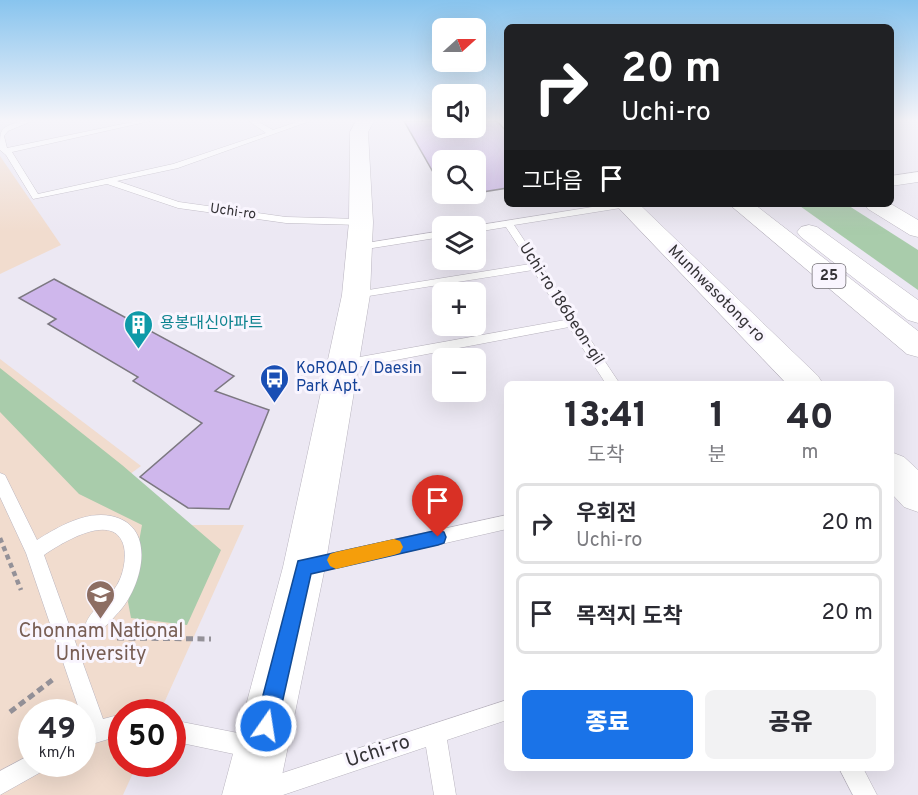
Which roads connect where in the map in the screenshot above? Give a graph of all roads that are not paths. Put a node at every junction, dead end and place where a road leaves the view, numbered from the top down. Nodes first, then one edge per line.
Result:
1 (11, 158) edge
2 (198, 158) edge
3 (360, 158) edge
4 (918, 177) edge
5 (894, 181) edge
6 (108, 182) junction
7 (607, 207) edge
8 (629, 207) edge
9 (744, 207) edge
10 (776, 207) edge
11 (881, 207) edge
12 (508, 223) junction
13 (486, 227) edge
14 (918, 230) edge
15 (361, 234) junction
16 (432, 234) edge
17 (538, 266) junction
18 (356, 295) junction
19 (918, 314) edge
20 (573, 322) junction
21 (918, 347) edge
22 (343, 365) junction
23 (611, 381) edge
24 (804, 381) edge
25 (894, 471) edge
26 (0, 480) edge
27 (918, 495) edge
28 (504, 523) edge
29 (34, 552) junction
30 (304, 567) junction
31 (95, 623) dead end
32 (82, 699) edge
33 (504, 711) edge
34 (186, 733) edge
35 (435, 734) junction
36 (261, 748) junction
37 (851, 771) edge
38 (18, 773) edge
39 (0, 784) edge
40 (250, 795) edge
41 (445, 795) edge
42 (866, 795) edge

1 - 6 lane
2 - 6 lane
3 - 15 main road, Uchi-ro
4 - 5 street
6 - 15 lane, Uchi-ro
7 - 12 lane, Uchi-ro 186beon-gil
8 - 24 main road, Munhwasotong-ro
9 - 21 main road, 25
10 - 19 main road, 25
11 - 14 main road
12 - 13 lane, Uchi-ro 186beon-gil
12 - 17 lane, Uchi-ro 186beon-gil
15 - 16 lane
15 - 18 main road, Uchi-ro
17 - 18 lane
17 - 20 lane, Uchi-ro 186beon-gil
18 - 22 main road, Uchi-ro
20 - 22 lane
20 - 23 lane, Uchi-ro 186beon-gil
22 - 30 main road, Uchi-ro
25 - 27 main road
26 - 29 lane
28 - 30 lane
29 - 31 lane
29 - 32 lane
30 - 36 main road, Uchi-ro
33 - 35 lane, Uchi-ro
34 - 36 lane
35 - 40 lane, Uchi-ro
35 - 41 lane
36 - 40 main road, Uchi-ro
37 - 42 lane
38 - 39 lane

